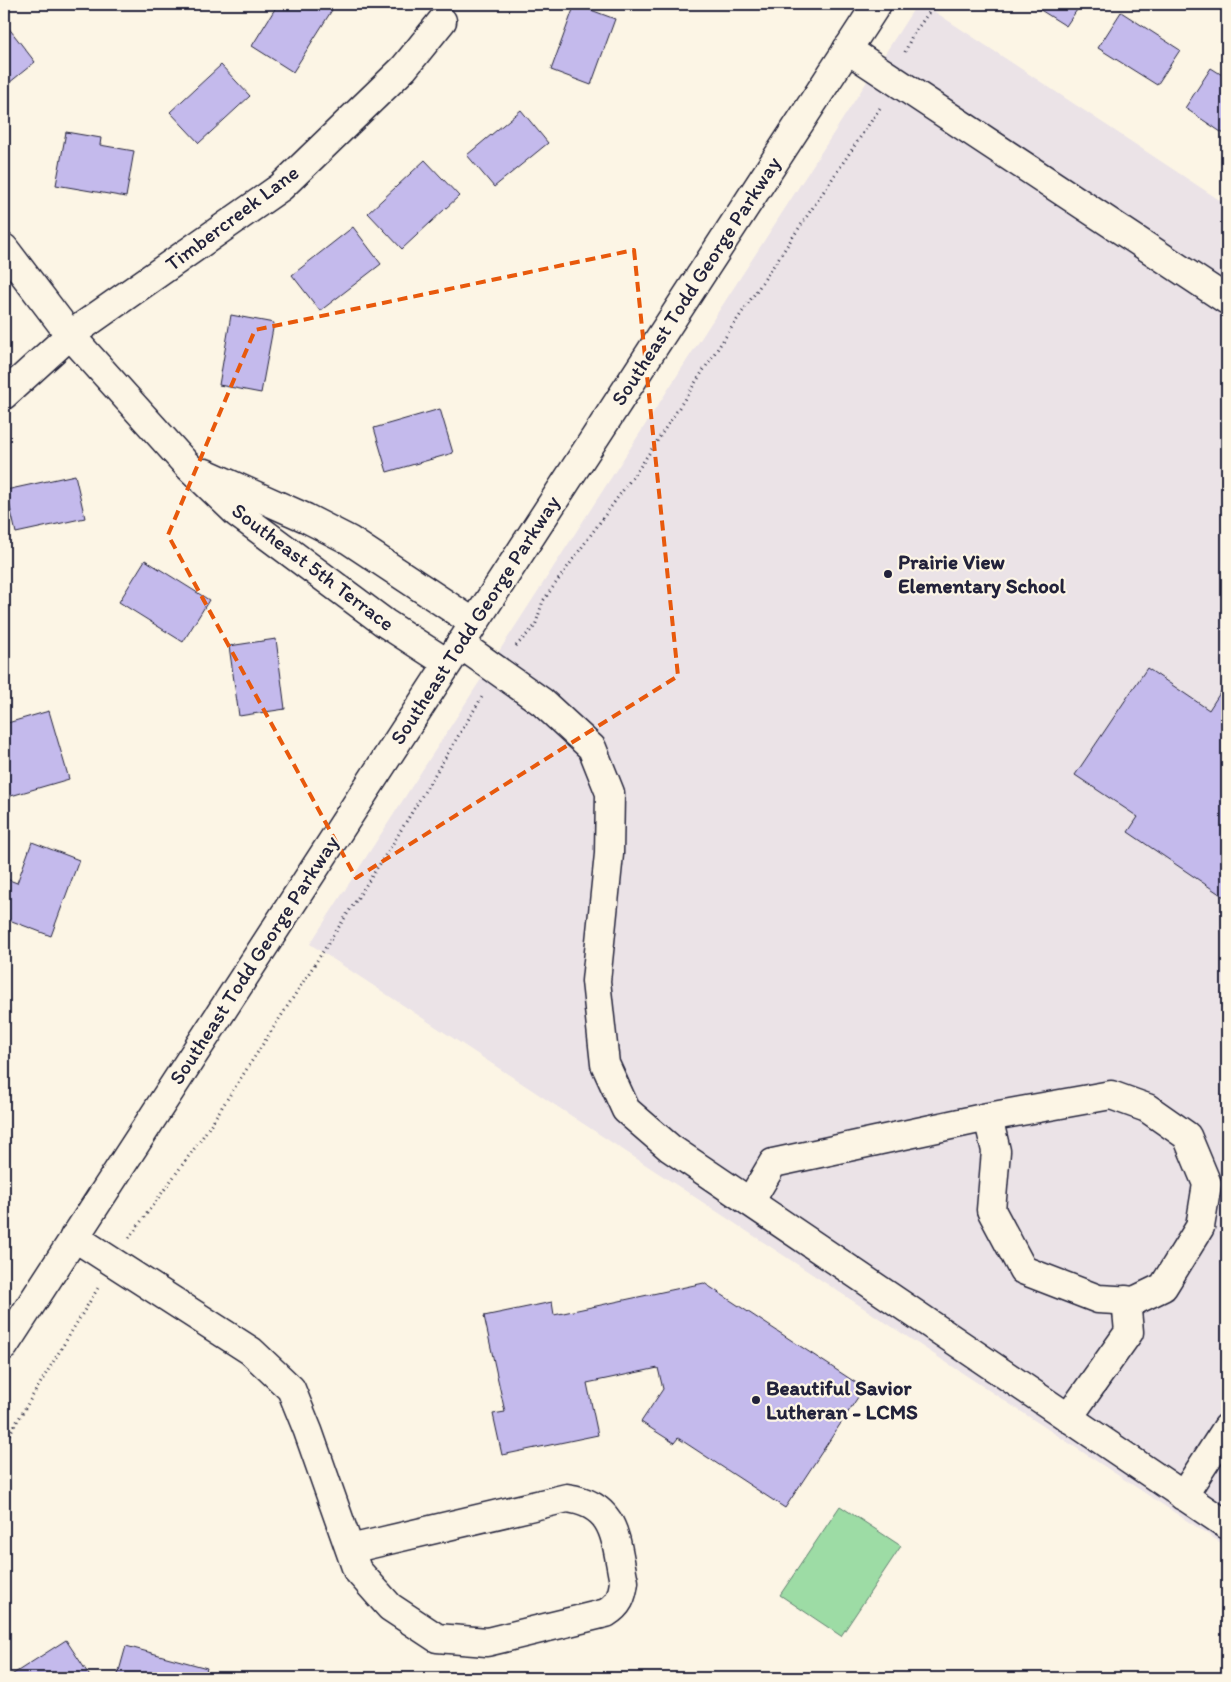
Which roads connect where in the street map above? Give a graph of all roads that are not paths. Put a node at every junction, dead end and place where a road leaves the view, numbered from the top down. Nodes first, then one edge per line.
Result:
1 (877, 4) edge
2 (442, 22) dead end
3 (846, 49) junction
4 (4, 248) edge
5 (1227, 300) edge
6 (70, 334) junction
7 (4, 395) edge
8 (186, 464) junction
9 (460, 644) junction
10 (988, 1117) junction
11 (750, 1202) junction
12 (74, 1237) junction
13 (1126, 1300) junction
14 (4, 1346) edge
15 (1068, 1418) junction
16 (1227, 1428) edge
17 (1183, 1496) junction
18 (1227, 1526) edge
19 (350, 1549) junction

1 - 3 main road, Southeast Todd George Parkway
2 - 6 main road, Timbercreek Lane
3 - 5 main road
3 - 9 main road, Southeast Todd George Parkway
4 - 6 main road, Southeast 5th Terrace
6 - 7 main road, Timbercreek Lane
6 - 8 main road, Southeast 5th Terrace
8 - 9 main road, Southeast 5th Terrace
8 - 9 main road, Southeast 5th Terrace
9 - 11 main road
9 - 12 main road, Southeast Todd George Parkway
10 - 11 main road
10 - 13 main road
10 - 13 main road
11 - 15 main road
12 - 14 main road, Southeast Todd George Parkway
12 - 19 main road
13 - 15 main road
15 - 17 main road
16 - 17 main road
17 - 18 main road
19 - 19 main road

